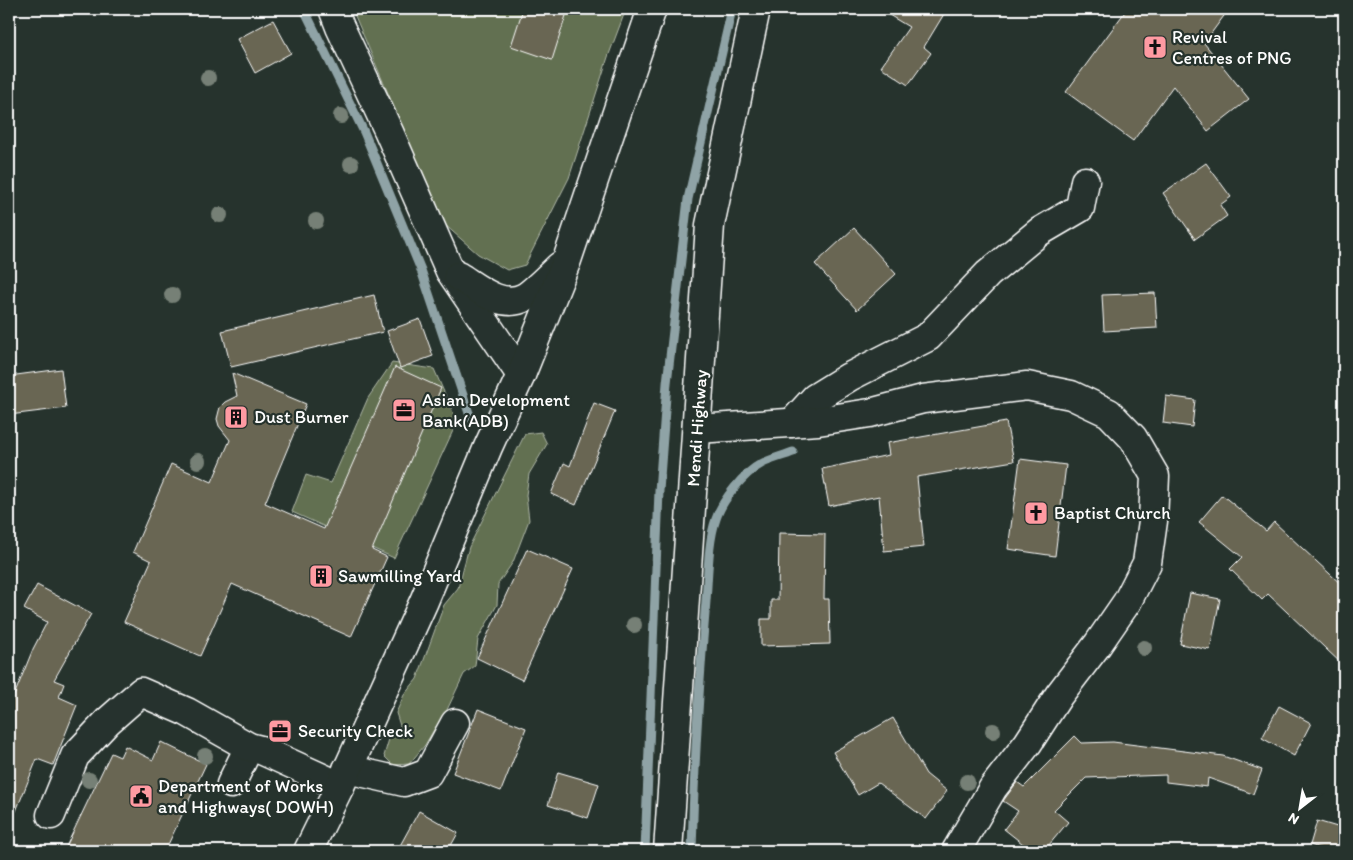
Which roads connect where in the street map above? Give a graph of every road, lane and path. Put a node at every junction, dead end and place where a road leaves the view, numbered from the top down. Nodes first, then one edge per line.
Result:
1 (333, 9) edge
2 (652, 9) edge
3 (756, 9) edge
4 (1086, 182) dead end
5 (567, 260) junction
6 (450, 270) junction
7 (521, 375) junction
8 (792, 423) junction
9 (697, 429) junction
10 (455, 723) dead end
11 (249, 747) junction
12 (344, 777) junction
13 (231, 784) dead end
14 (51, 816) dead end
15 (308, 851) edge
16 (668, 851) edge
17 (956, 851) edge

1 - 6 street
2 - 5 street
3 - 9 street, Mendi Highway
4 - 8 street
5 - 6 street
5 - 7 street
6 - 7 street
7 - 12 street
8 - 9 street
8 - 17 street
9 - 16 street, Mendi Highway
10 - 12 street
11 - 12 street
11 - 13 street
11 - 14 street
12 - 15 street

